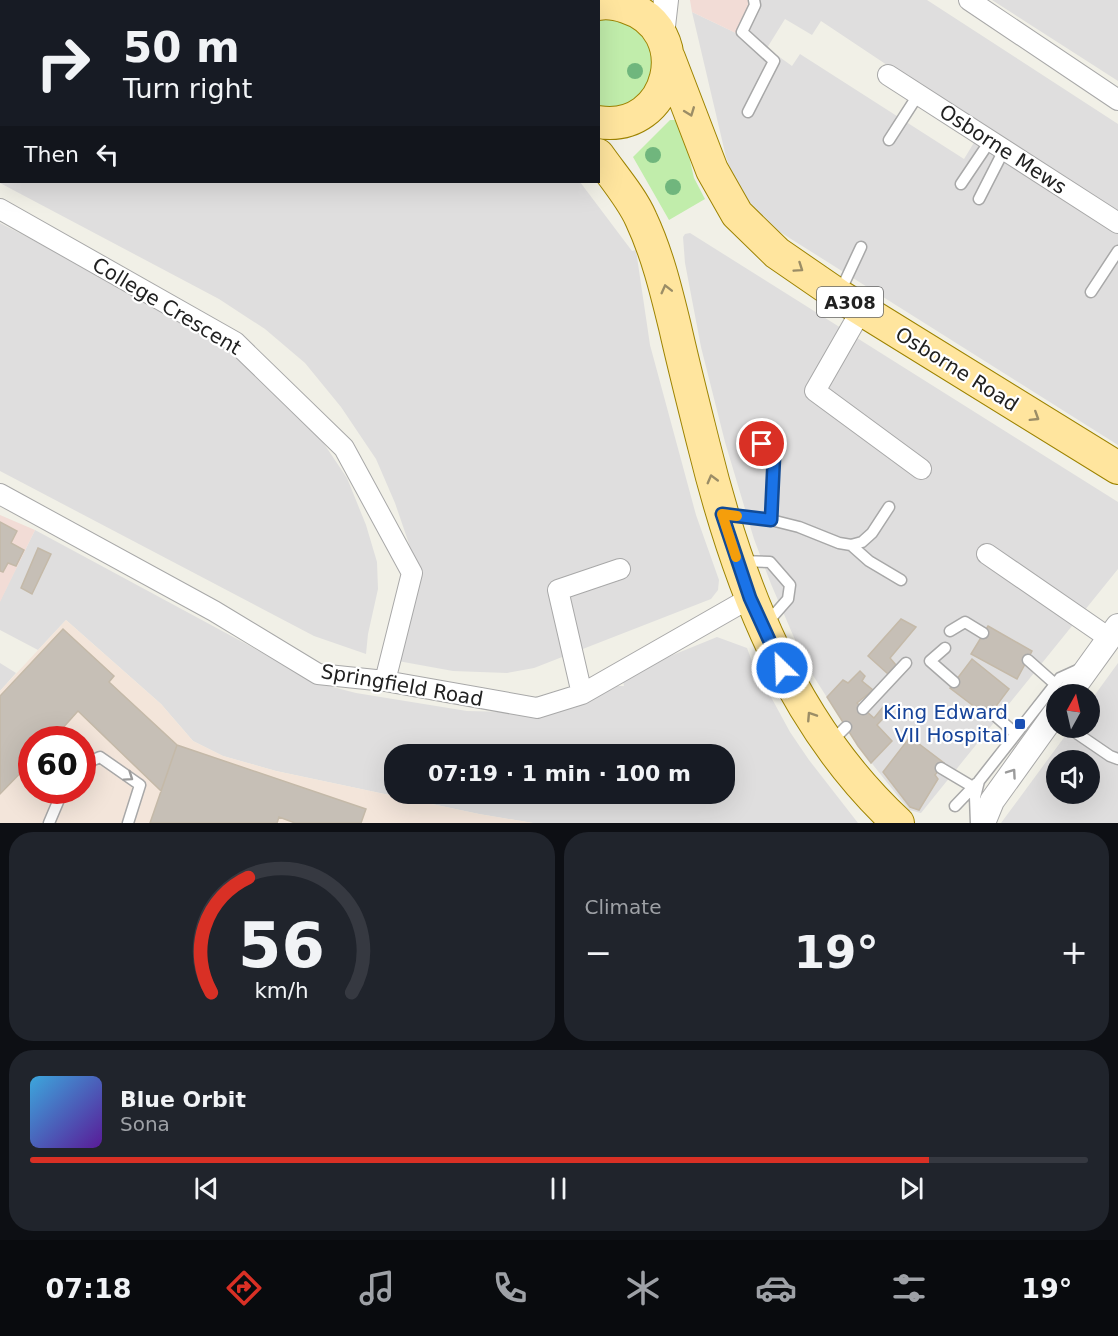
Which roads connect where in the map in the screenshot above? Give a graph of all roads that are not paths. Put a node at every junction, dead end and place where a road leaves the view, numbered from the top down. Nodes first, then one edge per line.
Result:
1 (666, 0) edge
2 (754, 0) edge
3 (969, 0) edge
4 (607, 2) edge
5 (665, 46) junction
6 (888, 75) dead end
7 (918, 95) junction
8 (1118, 100) edge
9 (748, 112) dead end
10 (600, 122) edge
11 (889, 140) dead end
12 (997, 146) junction
13 (600, 158) edge
14 (961, 184) dead end
15 (979, 199) dead end
16 (0, 208) edge
17 (1118, 224) edge
18 (861, 247) dead end
19 (1118, 251) edge
20 (1091, 292) dead end
21 (850, 302) junction
22 (750, 432) dead end
23 (1118, 468) edge
24 (921, 469) dead end
25 (0, 494) edge
26 (889, 507) dead end
27 (722, 514) junction
28 (771, 520) junction
29 (851, 545) junction
30 (987, 555) dead end
31 (737, 560) junction
32 (620, 569) dead end
33 (901, 580) dead end
34 (750, 598) junction
35 (764, 627) junction
36 (950, 631) dead end
37 (1114, 632) edge
38 (983, 633) dead end
39 (945, 648) dead end
40 (1028, 660) dead end
41 (906, 663) dead end
42 (386, 681) junction
43 (954, 682) dead end
44 (1056, 684) edge
45 (1068, 684) edge
46 (582, 694) junction
47 (1046, 704) edge
48 (863, 709) dead end
49 (991, 712) dead end
50 (1015, 733) junction
51 (1046, 734) edge
52 (1086, 738) edge
53 (96, 759) edge
54 (1118, 759) edge
55 (941, 768) dead end
56 (976, 784) junction
57 (57, 804) edge
58 (955, 806) dead end
59 (49, 823) edge
60 (128, 823) edge
61 (898, 823) edge
62 (976, 823) edge
63 (982, 823) edge

1 - 5 street
2 - 9 lane
3 - 8 street
4 - 5 main road, A308
5 - 10 main road
5 -> 21 main road, Osborne Road / A308
6 - 7 street, Osborne Mews
7 - 11 lane
7 - 12 street, Osborne Mews
12 - 14 lane
12 - 15 lane
12 - 17 street, Osborne Mews
27 -> 13 main road
16 - 42 street, College Crescent
18 - 21 lane
19 - 20 lane
21 -> 23 main road, Osborne Road / A308
21 - 24 street
22 - 28 lane
25 - 42 street, Springfield Road
26 - 29 lane
27 - 28 lane
27 - 31 main road
28 - 29 lane
29 - 33 lane
30 - 37 street
31 - 34 main road
31 - 35 lane
32 - 46 street
34 - 35 main road
34 - 46 street, Springfield Road
61 -> 35 main road
36 - 38 lane
37 - 45 street
39 - 43 lane
40 - 44 lane
41 - 48 lane
42 - 46 street, Springfield Road
47 - 50 lane
49 - 50 lane
50 - 56 lane
63 -> 51 street
52 - 54 lane
53 -> 60 lane
55 - 56 lane
56 - 58 lane
56 - 62 lane
57 - 59 lane

